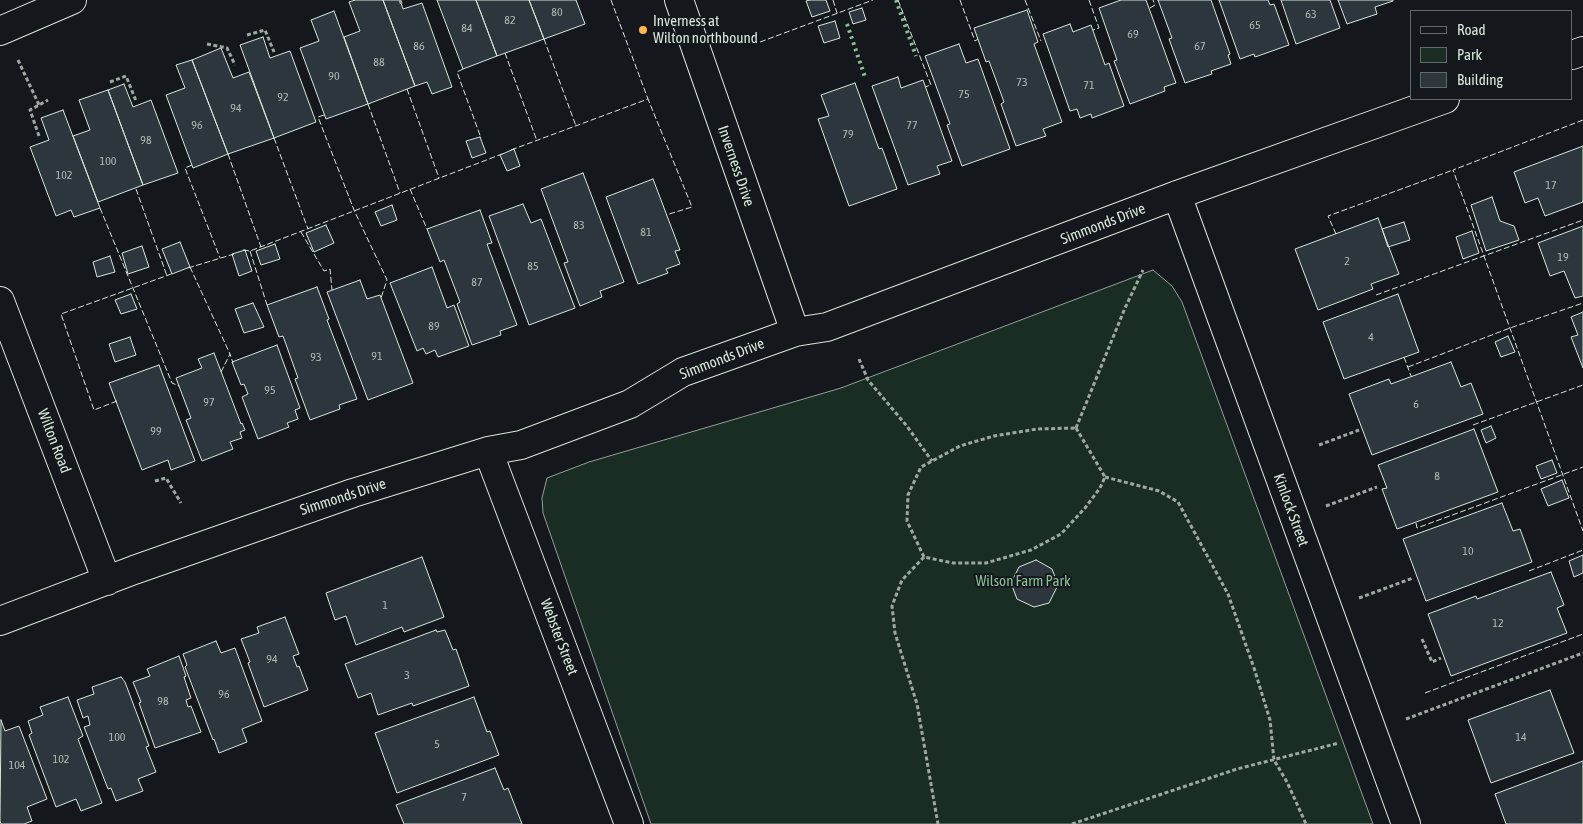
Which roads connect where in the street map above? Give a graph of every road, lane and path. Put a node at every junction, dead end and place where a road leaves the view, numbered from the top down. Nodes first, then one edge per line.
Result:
1 (72, 0) edge
2 (400, 0) edge
3 (679, 0) edge
4 (402, 6) dead end
5 (2, 30) edge
6 (246, 35) dead end
7 (207, 44) dead end
8 (274, 52) dead end
9 (234, 65) dead end
10 (110, 82) dead end
11 (48, 100) dead end
12 (1442, 100) edge
13 (136, 101) dead end
14 (39, 105) junction
15 (39, 136) dead end
16 (1178, 195) junction
17 (1143, 270) dead end
18 (0, 301) edge
19 (795, 332) junction
20 (859, 359) dead end
21 (1076, 428) junction
22 (1359, 430) dead end
23 (1319, 445) dead end
24 (488, 451) junction
25 (932, 461) junction
26 (1105, 476) junction
27 (155, 481) dead end
28 (1376, 487) dead end
29 (181, 503) dead end
30 (1294, 518) junction
31 (924, 557) junction
32 (1413, 578) dead end
33 (107, 581) junction
34 (1328, 610) junction
35 (0, 621) edge
36 (1422, 639) dead end
37 (1583, 653) edge
38 (1441, 658) dead end
39 (1372, 731) junction
40 (1274, 760) junction
41 (629, 824) edge
42 (938, 824) edge
43 (1072, 824) edge
44 (1306, 824) edge
45 (1406, 824) edge

1 - 5 street
2 - 4 path
3 - 19 street, Inverness Drive
5 - 14 path
6 - 8 path
7 - 9 path
10 - 13 path
11 - 14 path
12 - 16 street, Simmonds Drive
14 - 15 path
16 - 19 street, Simmonds Drive
16 - 30 street, Kinlock Street
17 - 21 path
18 - 33 street, Wilton Road
19 - 24 street, Simmonds Drive
20 - 25 path
21 - 25 path
21 - 26 path
22 - 23 path
24 - 33 street, Simmonds Drive
24 - 41 street, Webster Street
25 - 31 path
26 - 31 path
26 - 40 path
27 - 29 path
28 - 30 path
30 - 34 street, Kinlock Street
31 - 42 path
32 - 34 path
33 - 35 street, Simmonds Drive
34 - 39 street, Kinlock Street
36 - 38 path
37 - 39 path
39 - 40 path
39 - 45 street, Kinlock Street
40 - 43 path
40 - 44 path

